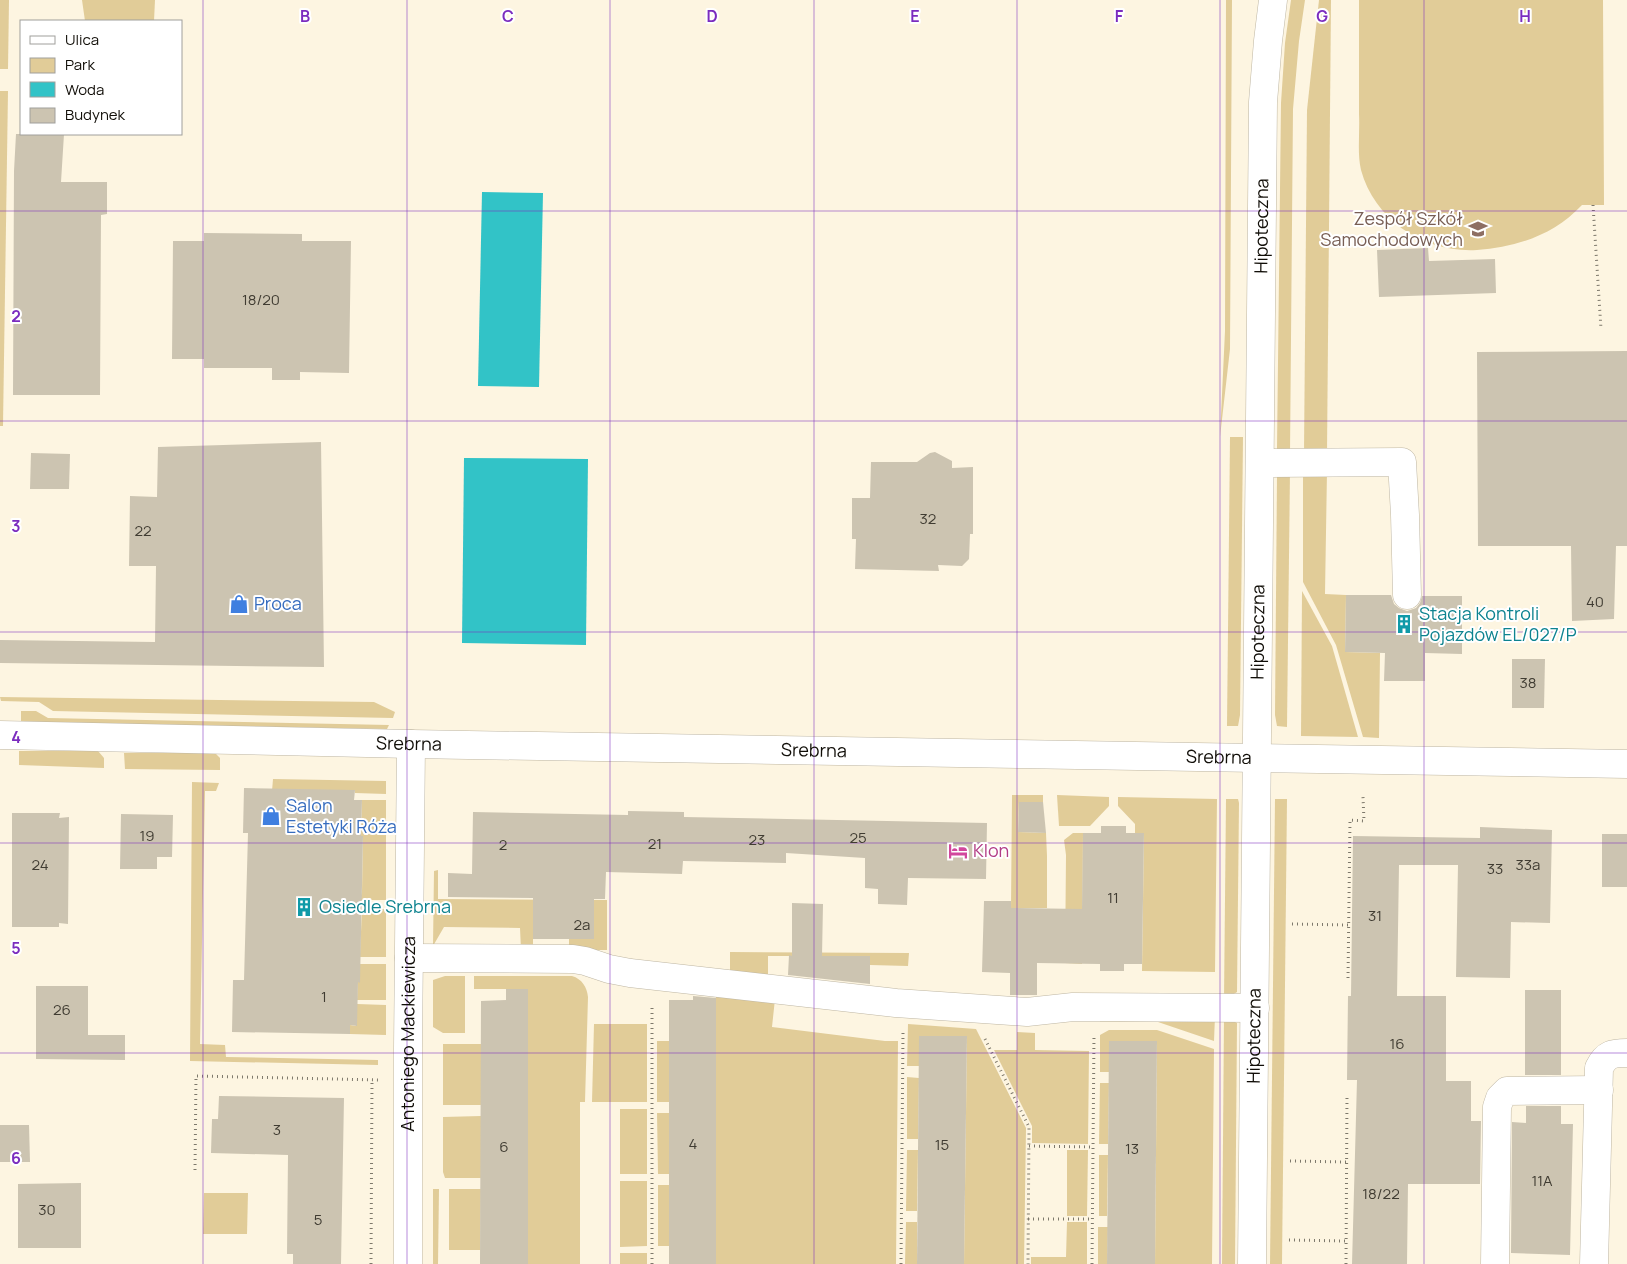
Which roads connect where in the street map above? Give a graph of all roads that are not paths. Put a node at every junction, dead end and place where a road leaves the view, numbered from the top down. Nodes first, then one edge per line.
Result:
1 (1273, 0) edge
2 (1260, 462) junction
3 (1407, 595) dead end
4 (0, 736) edge
5 (411, 744) junction
6 (1257, 758) junction
7 (1627, 764) edge
8 (409, 958) junction
9 (1255, 1008) junction
10 (1627, 1053) edge
11 (1599, 1090) junction
12 (408, 1264) edge
13 (1252, 1264) edge
14 (1495, 1264) edge
15 (1594, 1264) edge

1 - 2 street, Hipoteczna
2 - 3 street
2 - 6 street, Hipoteczna
4 - 5 street, Srebrna
5 - 6 street, Srebrna
5 - 8 street, Antoniego Mackiewicza
6 - 7 street, Srebrna
6 - 9 street, Hipoteczna
8 - 9 street
8 - 12 street, Antoniego Mackiewicza
9 - 13 street, Hipoteczna
10 - 11 street
11 - 14 street
11 - 15 street

